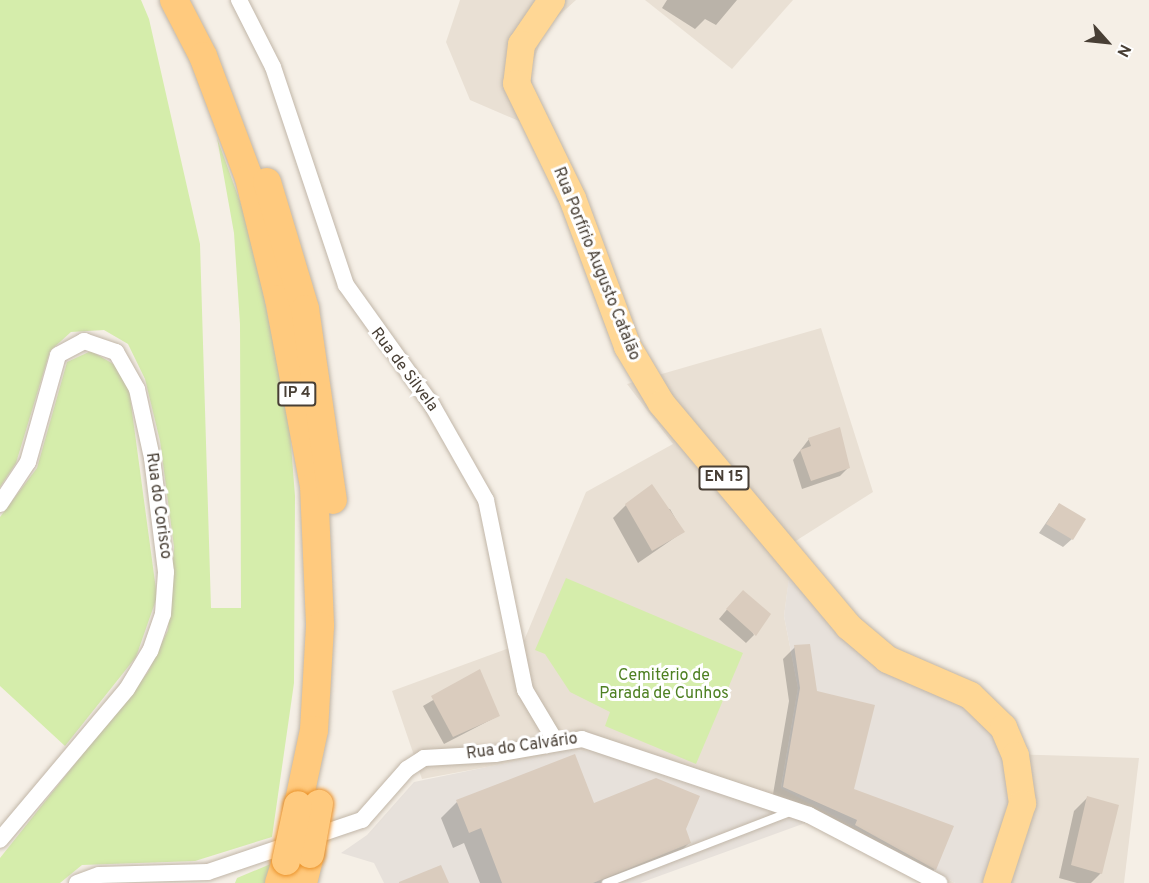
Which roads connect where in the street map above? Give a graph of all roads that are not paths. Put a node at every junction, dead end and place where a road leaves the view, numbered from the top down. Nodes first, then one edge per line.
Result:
1 (174, 0) edge
2 (192, 0) edge
3 (239, 0) edge
4 (550, 0) edge
5 (0, 504) edge
6 (556, 742) junction
7 (308, 805) junction
8 (795, 810) junction
9 (0, 840) edge
10 (295, 870) edge
11 (77, 883) edge
12 (606, 883) edge
13 (939, 883) edge
14 (996, 883) edge

1 - 7 highway, IP 4
2 - 7 highway, IP 4
3 - 6 street, Rua de Silvela
4 - 14 main road, Rua Porfírio Augusto Catalão / EN 15
5 - 9 street, Rua do Corisco
6 - 8 street, Rua do Calvário
6 - 11 street, Rua do Calvário
7 - 10 highway, IP 4, bridge
8 - 12 lane
8 - 13 street, Rua do Calvário

